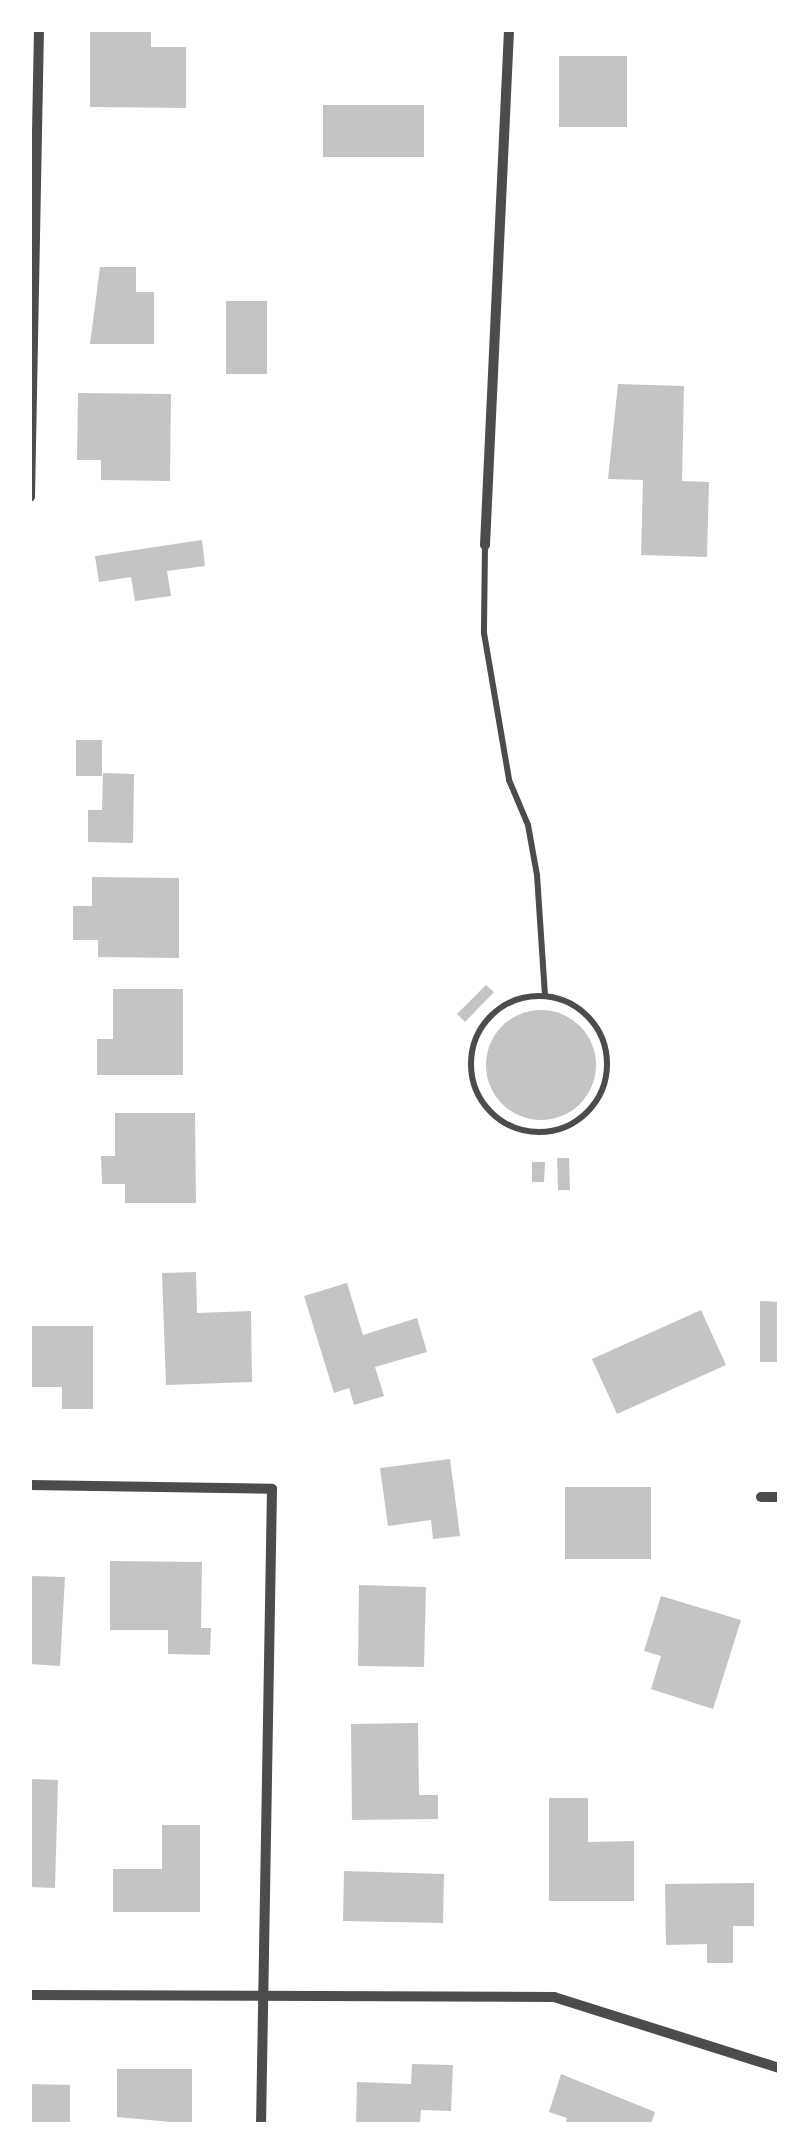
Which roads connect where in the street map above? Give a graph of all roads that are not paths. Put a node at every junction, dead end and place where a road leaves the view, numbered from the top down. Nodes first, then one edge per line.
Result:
1 (39, 30) edge
2 (509, 30) edge
3 (30, 497) edge
4 (485, 545) joint
5 (544, 996) junction
6 (30, 1485) edge
7 (761, 1497) dead end
8 (779, 1497) edge
9 (263, 1993) junction
10 (30, 1995) edge
11 (779, 2068) edge
12 (261, 2124) edge

1 - 3 street
2 - 4 street
4 - 5 lane
5 - 5 lane
6 - 9 street
7 - 8 street
9 - 10 street
9 - 11 street
9 - 12 street

